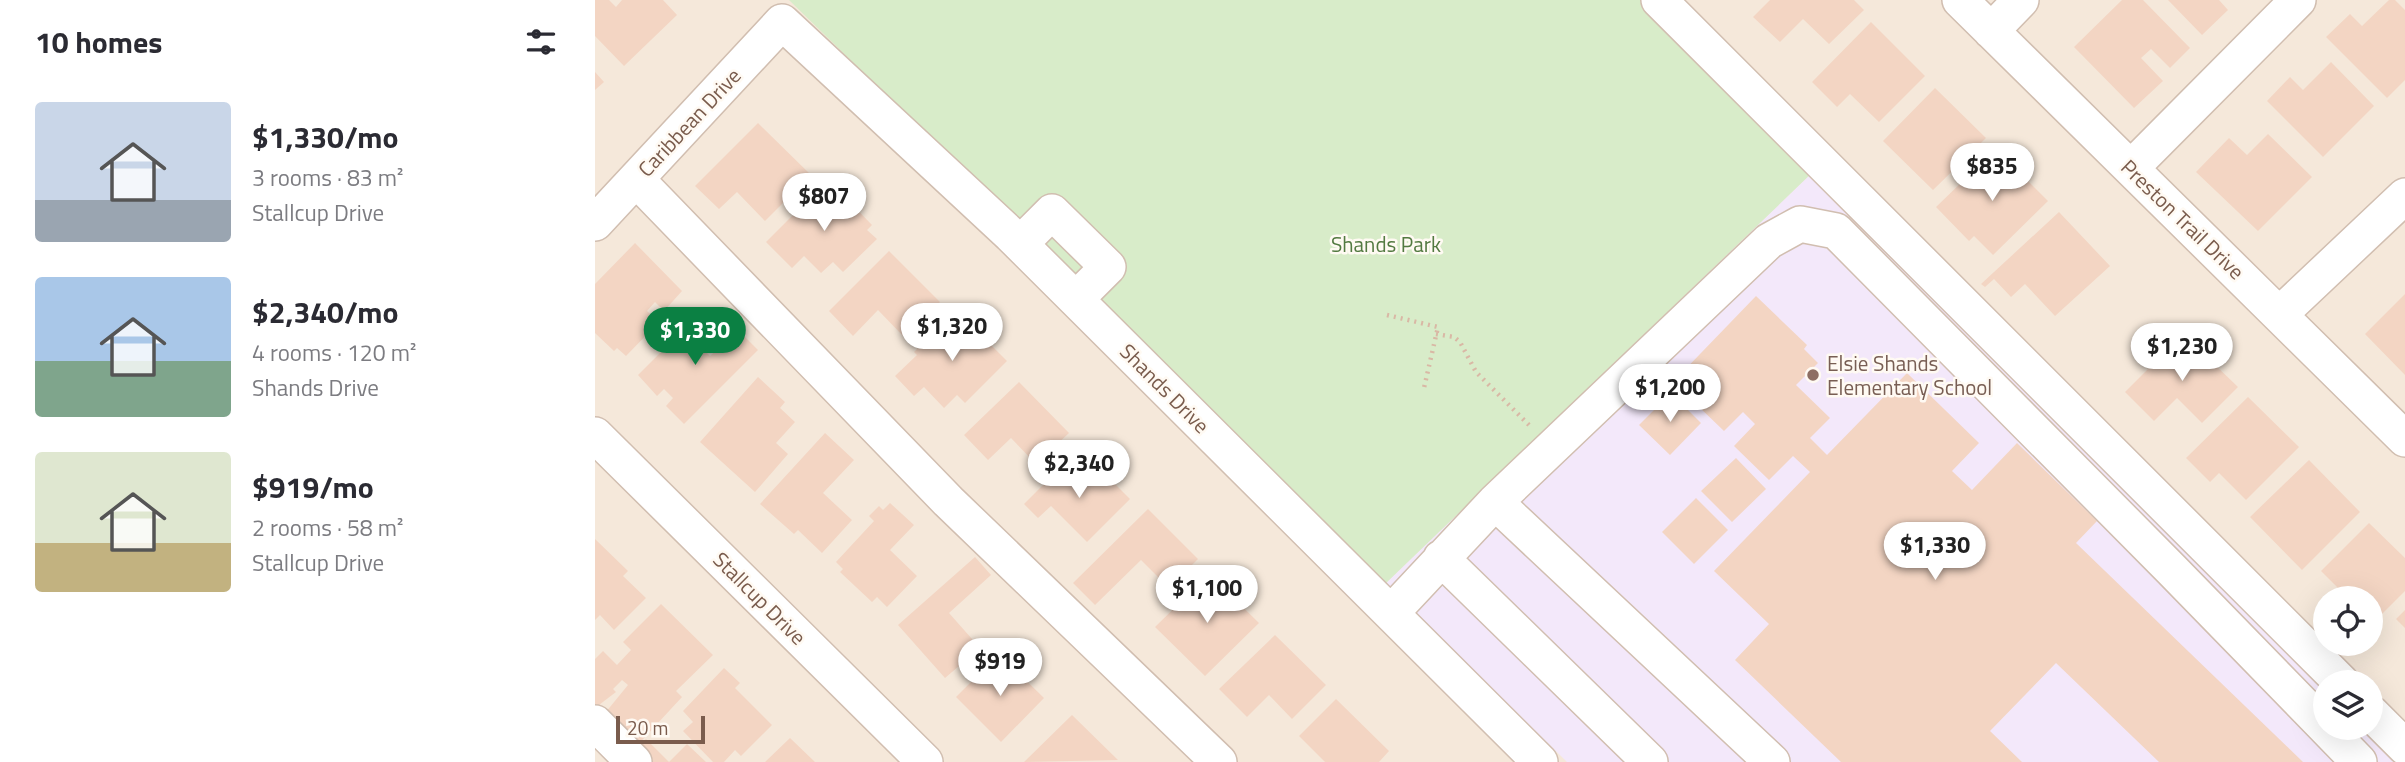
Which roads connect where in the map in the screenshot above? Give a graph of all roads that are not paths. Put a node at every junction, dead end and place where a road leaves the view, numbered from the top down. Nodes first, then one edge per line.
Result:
1 (1659, 0) edge
2 (1960, 0) edge
3 (2021, 0) edge
4 (2298, 0) edge
5 (782, 22) joint
6 (1990, 31) junction
7 (2131, 168) junction
8 (636, 178) junction
9 (2405, 196) edge
10 (595, 223) edge
11 (1020, 244) junction
12 (1076, 299) junction
13 (2280, 314) junction
14 (595, 435) edge
15 (2405, 439) edge
16 (1495, 502) junction
17 (1441, 558) junction
18 (1391, 613) junction
19 (2329, 670) edge
20 (2313, 715) edge
21 (595, 723) edge
22 (2383, 725) edge
23 (2338, 740) edge
24 (2405, 747) edge
25 (634, 762) edge
26 (925, 762) edge
27 (1219, 762) edge
28 (1540, 762) edge
29 (1650, 762) edge
30 (1773, 762) edge
31 (2359, 762) edge

1 - 19 street
2 - 6 street, Preston Trail Drive
3 - 6 street
4 - 7 street
5 - 8 street, Caribbean Drive
5 - 11 street, Shands Drive
6 - 7 street, Preston Trail Drive
7 - 13 street, Preston Trail Drive
8 - 10 street, Caribbean Drive
8 - 27 street
9 - 13 street
11 - 12 street, Shands Drive
11 - 12 street
12 - 18 street, Shands Drive
13 - 15 street, Preston Trail Drive
14 - 26 street, Stallcup Drive
16 - 17 street
16 - 20 street
16 - 30 street
17 - 18 street
17 - 29 street
18 - 28 street, Shands Drive
21 - 25 street
22 - 24 street
23 - 31 street

